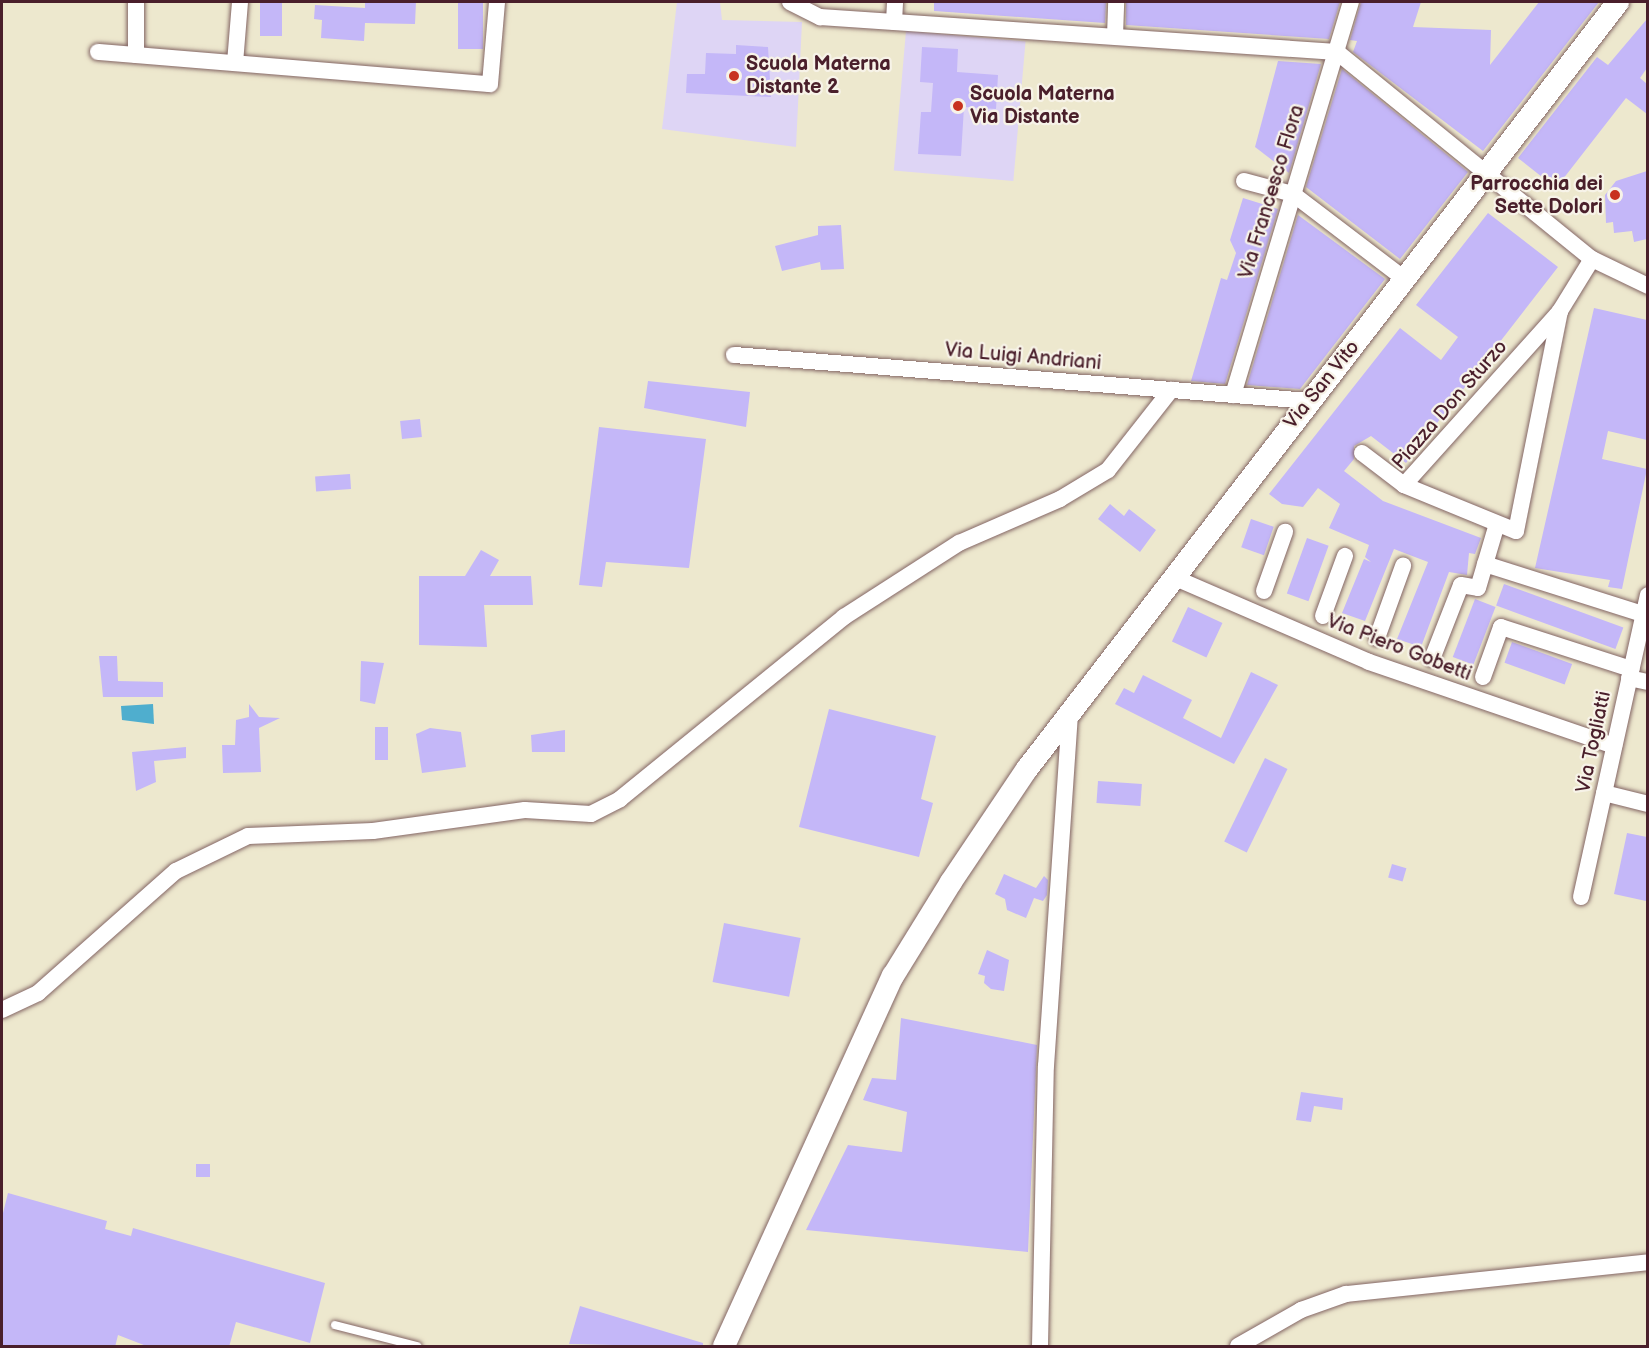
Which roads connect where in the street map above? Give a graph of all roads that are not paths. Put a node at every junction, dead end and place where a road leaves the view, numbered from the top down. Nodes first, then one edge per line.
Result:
1 (136, 2) edge
2 (240, 2) edge
3 (497, 2) edge
4 (895, 2) edge
5 (1116, 2) edge
6 (1351, 2) edge
7 (1618, 2) edge
8 (798, 4) edge
9 (894, 22) junction
10 (1115, 36) junction
11 (98, 52) dead end
12 (1337, 52) junction
13 (136, 55) junction
14 (235, 63) junction
15 (1487, 170) junction
16 (1244, 181) dead end
17 (1293, 194) junction
18 (1592, 259) junction
19 (1406, 280) junction
20 (1647, 286) edge
21 (1560, 311) junction
22 (734, 355) dead end
23 (1171, 390) junction
24 (1233, 395) junction
25 (1310, 401) junction
26 (1362, 453) dead end
27 (1404, 485) junction
28 (1497, 524) junction
29 (1285, 532) dead end
30 (1345, 556) dead end
31 (1485, 564) junction
32 (1403, 566) dead end
33 (1173, 578) junction
34 (1264, 591) dead end
35 (1647, 595) edge
36 (1644, 614) junction
37 (1323, 616) dead end
38 (1377, 638) dead end
39 (1432, 659) dead end
40 (1630, 674) junction
41 (1483, 677) dead end
42 (1647, 682) edge
43 (1070, 713) junction
44 (1614, 746) junction
45 (1604, 793) junction
46 (1647, 804) edge
47 (1581, 897) dead end
48 (2, 1010) edge
49 (1647, 1262) edge
50 (335, 1325) dead end
51 (417, 1347) edge
52 (724, 1347) edge
53 (1040, 1347) edge
54 (1238, 1347) edge

1 - 13 street
2 - 14 street
3 - 14 street
4 - 9 street
5 - 10 street
6 - 12 street, Via Francesco Flora
7 - 15 street, Via San Vito
8 - 9 street
9 - 10 street
10 - 12 street
11 - 13 street
12 - 15 street
12 - 17 street, Via Francesco Flora
13 - 14 street
15 - 18 street
15 - 19 street, Via San Vito
16 - 17 street
17 - 19 street
17 - 24 street, Via Francesco Flora
18 - 20 street
18 - 21 street, Piazza Don Sturzo
19 - 25 street, Via San Vito
21 - 27 street, Piazza Don Sturzo
21 - 28 street, Piazza Don Sturzo
22 - 23 street, Via Luigi Andriani
23 - 24 street, Via Luigi Andriani
23 - 48 street
24 - 25 street, Via Luigi Andriani
25 - 33 street, Via San Vito
26 - 27 street
27 - 28 street, Piazza Don Sturzo
28 - 31 street
29 - 34 street
30 - 37 street
31 - 36 street
31 - 39 street
32 - 38 street
33 - 43 street, Via San Vito
33 - 44 street, Via Piero Gobetti
35 - 36 street, Via Togliatti
36 - 40 street, Via Togliatti
40 - 41 street
40 - 42 street
40 - 44 street, Via Togliatti
43 - 52 street, Via San Vito
43 - 53 street
44 - 45 street, Via Togliatti
45 - 46 street
45 - 47 street, Via Togliatti
49 - 54 street
50 - 51 lane

